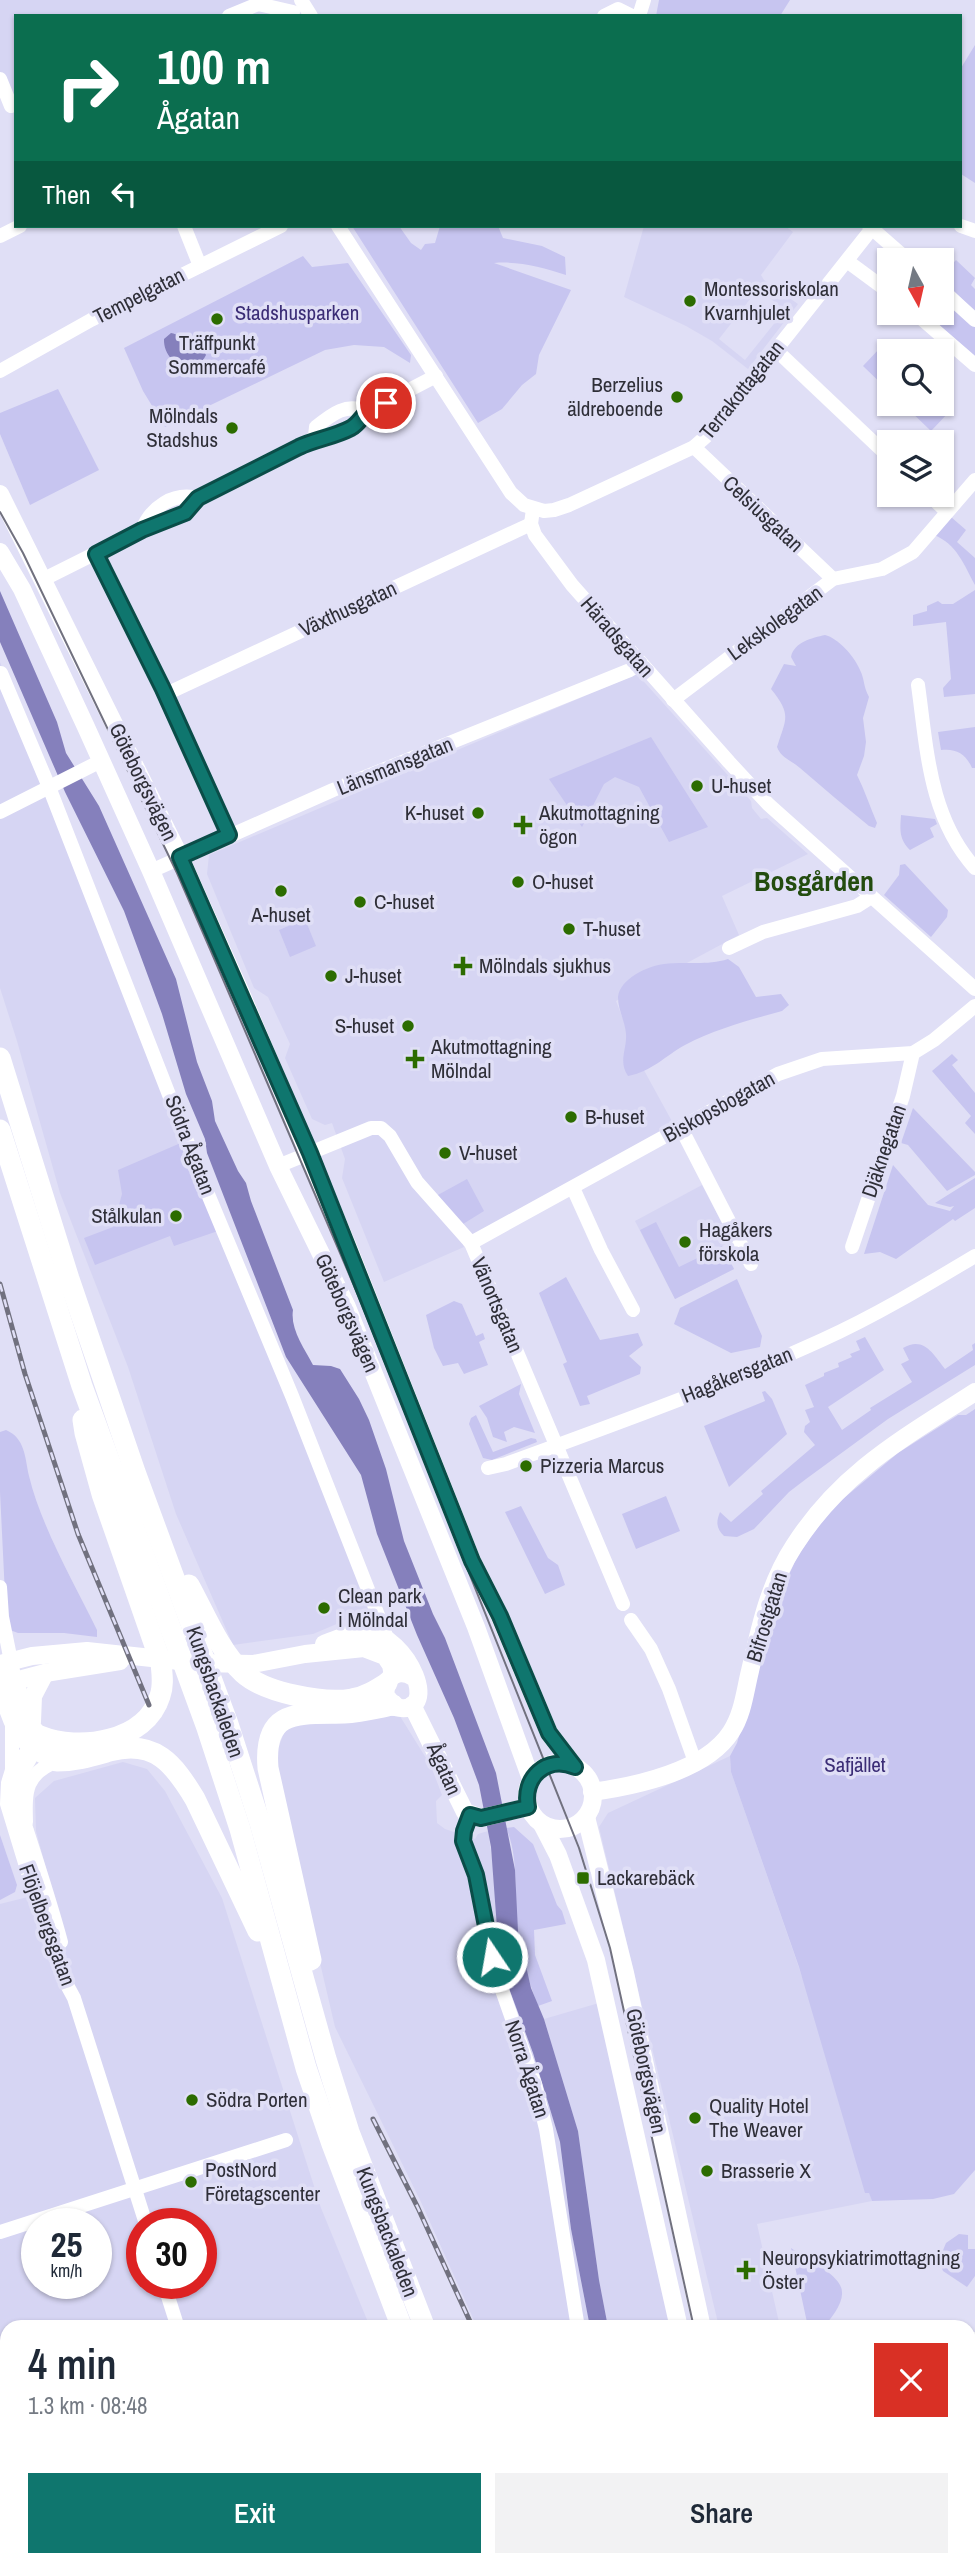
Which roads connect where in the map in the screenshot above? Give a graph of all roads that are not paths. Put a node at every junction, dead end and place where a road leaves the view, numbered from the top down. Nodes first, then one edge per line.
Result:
1 (297, 6) edge
2 (234, 14) edge
3 (0, 79) edge
4 (9, 107) edge
5 (16, 228) edge
6 (185, 228) edge
7 (277, 228) edge
8 (339, 228) edge
9 (871, 228) edge
10 (874, 228) edge
11 (0, 236) edge
12 (895, 248) edge
13 (847, 261) junction
14 (200, 266) junction
15 (877, 283) edge
16 (954, 301) edge
17 (975, 320) edge
18 (930, 326) edge
19 (775, 349) junction
20 (975, 365) edge
21 (0, 371) edge
22 (436, 376) junction
23 (367, 412) junction
24 (310, 442) junction
25 (877, 446) edge
26 (694, 447) junction
27 (975, 480) edge
28 (0, 494) edge
29 (942, 507) edge
30 (946, 511) junction
31 (532, 516) junction
32 (0, 552) edge
33 (96, 554) junction
34 (44, 579) junction
35 (833, 579) junction
36 (639, 664) junction
37 (1, 673) edge
38 (918, 685) dead end
39 (166, 695) junction
40 (673, 700) junction
41 (101, 761) junction
42 (52, 786) junction
43 (0, 811) edge
44 (229, 835) junction
45 (180, 857) junction
46 (975, 868) edge
47 (151, 871) junction
48 (871, 897) junction
49 (729, 948) dead end
50 (972, 981) edge
51 (975, 1006) edge
52 (913, 1053) junction
53 (0, 1058) edge
54 (681, 1128) junction
55 (0, 1130) edge
56 (310, 1153) junction
57 (278, 1166) junction
58 (572, 1188) junction
59 (471, 1243) junction
60 (852, 1247) dead end
61 (975, 1256) edge
62 (751, 1264) dead end
63 (633, 1310) dead end
64 (82, 1386) junction
65 (975, 1392) edge
66 (556, 1446) junction
67 (488, 1468) dead end
68 (135, 1472) junction
69 (0, 1587) edge
70 (623, 1604) dead end
71 (377, 1617) junction
72 (631, 1620) dead end
73 (365, 1632) junction
74 (387, 1638) junction
75 (324, 1648) junction
76 (89, 1658) junction
77 (5, 1663) edge
78 (45, 1673) junction
79 (414, 1677) junction
80 (390, 1679) junction
81 (4, 1682) edge
82 (402, 1705) junction
83 (12, 1723) junction
84 (34, 1741) junction
85 (57, 1761) junction
86 (695, 1762) junction
87 (575, 1767) junction
88 (12, 1770) junction
89 (531, 1779) junction
90 (593, 1792) junction
91 (528, 1807) junction
92 (476, 1816) junction
93 (586, 1816) junction
94 (542, 1824) junction
95 (26, 1827) junction
96 (280, 1975) junction
97 (74, 1998) junction
98 (326, 2059) junction
99 (286, 2140) dead end
100 (136, 2189) junction
101 (141, 2208) edge
102 (0, 2232) edge
103 (169, 2299) edge
104 (175, 2320) edge
105 (399, 2320) edge
106 (422, 2320) edge
107 (577, 2320) edge
108 (677, 2320) edge
109 (700, 2320) edge

1 - 2 street
3 - 4 street
5 - 11 street
6 - 14 street
7 - 14 street, Tempelgatan
8 - 22 street, Häradsgatan
9 - 13 street, Terrakottagatan
10 - 12 street
13 - 15 street
13 - 19 street, Terrakottagatan
14 - 21 street, Tempelgatan
16 - 17 street
18 - 20 street
19 - 25 street
19 - 26 street, Terrakottagatan
22 - 23 street
22 - 31 street, Häradsgatan
23 - 24 street
23 - 24 street
24 - 33 street
26 - 31 street, Terrakottagatan
26 - 35 street, Celsiusgatan
27 - 30 street, Lekskolegatan
28 - 34 main road, Göteborgsvägen
29 - 30 street
30 - 35 street, Lekskolegatan
31 - 36 street, Häradsgatan
31 - 39 street, Växthusgatan
32 - 41 main road, Göteborgsvägen
33 - 34 street
33 - 39 street
34 - 45 main road, Göteborgsvägen
35 - 40 street, Lekskolegatan
36 - 40 street, Häradsgatan
36 - 44 street, Länsmansgatan
37 - 42 street, Södra Ågatan
38 - 46 street
39 - 44 street
40 - 48 street, Häradsgatan
41 - 42 street
41 - 47 main road, Göteborgsvägen
42 - 43 street
42 - 71 street, Södra Ågatan
44 - 45 street, Länsmansgatan
45 - 47 street, Länsmansgatan
45 - 56 main road, Göteborgsvägen
47 - 57 main road, Göteborgsvägen
48 - 49 street
48 - 50 street, Häradsgatan
51 - 52 street
52 - 54 street, Biskopsbogatan
52 - 60 street, Djäknegatan
53 - 68 highway, Kungsbackaleden
54 - 58 street, Biskopsbogatan
54 - 62 street
55 - 64 highway, Kungsbackaleden
56 - 57 street, Vänortsgatan
56 - 59 street, Vänortsgatan
56 - 87 main road, Göteborgsvägen
57 - 89 main road, Göteborgsvägen
58 - 59 street, Biskopsbogatan
58 - 63 street
59 - 66 street, Vänortsgatan
61 - 66 street, Hagåkersgatan
64 - 84 highway
64 - 96 highway, Kungsbackaleden
65 - 86 main road, Bifrostgatan
66 - 67 street, Hagåkersgatan
66 - 70 street, Vänortsgatan
68 - 80 highway
68 - 98 highway, Kungsbackaleden
69 - 77 street, Flöjelbergsgatan
71 - 73 street
71 - 74 street, Södra Ågatan
72 - 86 street
73 - 74 main road
73 - 75 main road
74 - 79 main road
75 - 76 main road
75 - 80 main road
76 - 77 main road
76 - 78 main road
77 - 81 street, Flöjelbergsgatan
78 - 81 main road
78 - 84 main road, Flöjelbergsgatan
79 - 80 main road
79 - 82 main road
80 - 82 main road, Ågatan
81 - 83 main road, Flöjelbergsgatan
81 - 84 main road, Flöjelbergsgatan
82 - 92 main road, Ågatan
82 - 98 highway
83 - 84 main road, Flöjelbergsgatan
83 - 88 street, Flöjelbergsgatan
84 - 85 main road, Flöjelbergsgatan
84 - 88 street, Flöjelbergsgatan
84 - 95 street, Flöjelbergsgatan
85 - 95 street, Flöjelbergsgatan
85 - 96 highway
86 - 90 main road, Bifrostgatan
87 - 89 main road
87 - 90 main road, Göteborgsvägen
88 - 97 street, Flöjelbergsgatan
89 - 91 main road, Göteborgsvägen
90 - 93 main road
91 - 92 main road
91 - 94 main road, Göteborgsvägen
92 - 107 street, Norra Ågatan
93 - 94 main road
93 - 109 main road, Göteborgsvägen
94 - 108 main road, Göteborgsvägen
95 - 97 street, Flöjelbergsgatan
96 - 105 highway, Kungsbackaleden
97 - 100 street, Flöjelbergsgatan
98 - 106 highway, Kungsbackaleden
99 - 100 street
100 - 101 street, Flöjelbergsgatan
100 - 102 street
103 - 104 street

